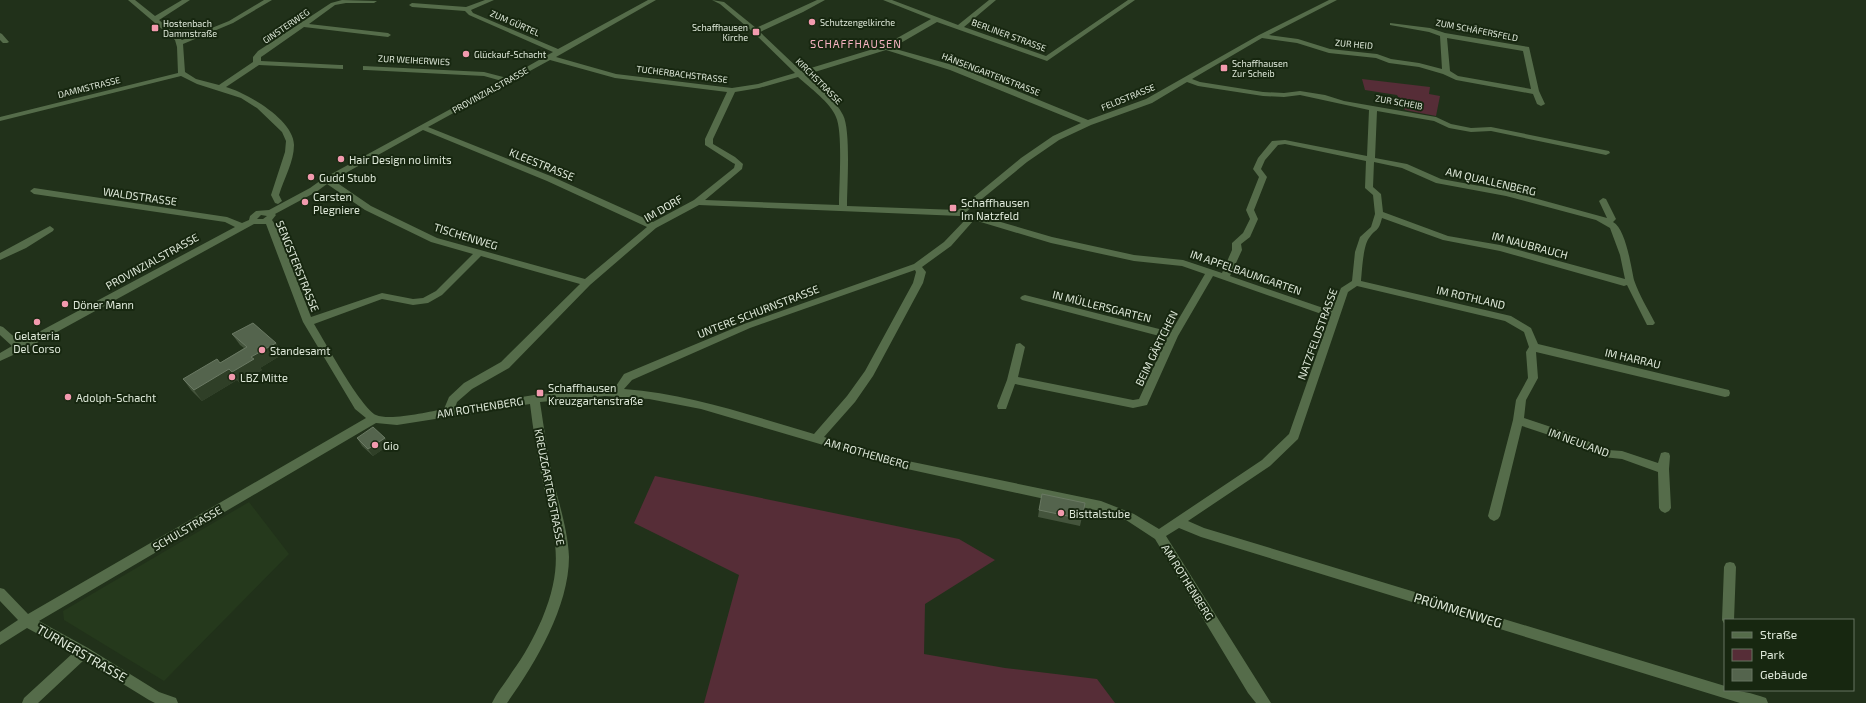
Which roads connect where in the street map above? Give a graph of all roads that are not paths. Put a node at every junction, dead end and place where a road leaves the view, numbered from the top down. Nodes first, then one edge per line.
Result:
1 (131, 0) edge
2 (187, 0) edge
3 (269, 0) edge
4 (491, 0) edge
5 (653, 0) edge
6 (715, 0) edge
7 (822, 0) edge
8 (886, 0) edge
9 (993, 0) edge
10 (1132, 0) edge
11 (1334, 0) edge
12 (374, 1) dead end
13 (412, 5) dead end
14 (467, 9) junction
15 (155, 20) junction
16 (935, 20) junction
17 (1392, 24) dead end
18 (304, 25) junction
19 (960, 27) junction
20 (755, 31) junction
21 (0, 35) edge
22 (388, 35) dead end
23 (1443, 35) junction
24 (1261, 36) junction
25 (1526, 40) dead end
26 (5, 42) dead end
27 (180, 43) junction
28 (886, 48) junction
29 (1526, 49) junction
30 (558, 52) junction
31 (549, 57) junction
32 (257, 63) junction
33 (340, 67) dead end
34 (366, 68) dead end
35 (1446, 72) junction
36 (182, 74) junction
37 (799, 74) junction
38 (508, 80) junction
39 (1188, 80) junction
40 (220, 88) junction
41 (732, 90) junction
42 (1535, 92) junction
43 (1542, 104) dead end
44 (1373, 108) junction
45 (0, 119) edge
46 (1088, 123) junction
47 (421, 127) junction
48 (1606, 153) dead end
49 (1371, 159) junction
50 (327, 180) junction
51 (34, 191) dead end
52 (278, 201) junction
53 (1603, 201) dead end
54 (697, 202) junction
55 (843, 207) junction
56 (960, 213) junction
57 (1379, 214) junction
58 (266, 215) junction
59 (973, 216) junction
60 (985, 220) joint
61 (1606, 222) junction
62 (240, 226) junction
63 (653, 226) junction
64 (50, 229) dead end
65 (479, 253) junction
66 (0, 257) edge
67 (917, 266) junction
68 (1210, 272) junction
69 (1226, 277) junction
70 (1630, 281) junction
71 (587, 283) junction
72 (1356, 283) junction
73 (1025, 298) dead end
74 (1335, 315) junction
75 (308, 322) junction
76 (1650, 323) dead end
77 (0, 329) edge
78 (1173, 336) junction
79 (20, 347) junction
80 (1020, 347) dead end
81 (1534, 347) junction
82 (0, 357) edge
83 (1012, 380) junction
84 (616, 393) junction
85 (1725, 393) dead end
86 (534, 399) junction
87 (1002, 406) dead end
88 (448, 412) junction
89 (374, 419) junction
90 (1518, 420) junction
91 (817, 438) junction
92 (1665, 456) dead end
93 (1663, 469) junction
94 (1664, 508) dead end
95 (1494, 516) dead end
96 (1178, 522) junction
97 (1159, 535) junction
98 (1730, 567) dead end
99 (0, 593) edge
100 (1728, 619) edge
101 (27, 621) junction
102 (0, 639) edge
103 (83, 652) junction
104 (1724, 690) edge
105 (1726, 691) edge
106 (29, 703) edge
107 (171, 703) edge
108 (499, 703) edge
109 (1264, 703) edge
110 (1761, 703) edge

1 - 15 street
2 - 15 street
3 - 27 street
4 - 14 street, ZUM GÜRTEL
5 - 30 street, PROVINZIALSTRASSE
6 - 20 street, KIRCHSTRASSE
7 - 20 street
8 - 16 street, BERLINER STRASSE
9 - 19 street
10 - 19 street, BERLINER STRASSE
11 - 24 street, FELDSTRASSE
12 - 18 street, GINSTERWEG
13 - 14 street, ZUM GÜRTEL
14 - 30 street, ZUM GÜRTEL
15 - 27 street
16 - 19 street, BERLINER STRASSE
16 - 28 street
17 - 23 street, ZUM SCHÄFERSFELD
18 - 22 street
18 - 32 street, GINSTERWEG
20 - 37 street, KIRCHSTRASSE
21 - 26 street
23 - 29 street, ZUM SCHÄFERSFELD
23 - 35 street
24 - 35 street, ZUR HEID
24 - 39 street, FELDSTRASSE
25 - 29 street
27 - 36 street
28 - 37 street
28 - 46 street, HÄNSENGARTENSTRASSE
29 - 42 street, ZUM SCHÄFERSFELD
30 - 31 street, PROVINZIALSTRASSE
31 - 38 street, PROVINZIALSTRASSE
31 - 41 street, TUCHERBACHSTRASSE
32 - 33 street
32 - 40 street, GINSTERWEG
34 - 38 street, ZUR WEIHERWIES
35 - 42 street, ZUR HEID
36 - 40 street
36 - 45 street, DAMMSTRASSE
37 - 41 street
37 - 55 street, KIRCHSTRASSE
38 - 47 street, PROVINZIALSTRASSE
39 - 44 street, ZUR SCHEIB
39 - 46 street, FELDSTRASSE
40 - 52 street
41 - 54 street, TUCHERBACHSTRASSE
42 - 43 street, ZUM SCHÄFERSFELD
44 - 48 street, ZUR SCHEIB
44 - 49 street
46 - 56 street, FELDSTRASSE
47 - 50 street, PROVINZIALSTRASSE
47 - 63 street, KLEESTRASSE
49 - 57 street
49 - 61 street, AM QUALLENBERG
49 - 69 street, AM QUALLENBERG
50 - 52 street, PROVINZIALSTRASSE
50 - 58 street, PROVINZIALSTRASSE
50 - 65 street, TISCHENWEG
51 - 62 street, WALDSTRASSE
52 - 58 street, PROVINZIALSTRASSE
53 - 61 street
54 - 55 street, IM DORF
54 - 63 street, IM DORF
55 - 56 street, IM DORF
56 - 59 street, IM DORF
57 - 70 street, IM NAUBRAUCH
57 - 72 street
58 - 62 street, PROVINZIALSTRASSE
58 - 75 street, SENGSTERSTRASSE
59 - 60 street, IM DORF
59 - 67 street, UNTERE SCHURNSTRASSE
60 - 68 street, IM APFELBAUMGARTEN
61 - 70 street, AM QUALLENBERG
62 - 79 street, PROVINZIALSTRASSE
63 - 71 street, IM DORF
64 - 66 street
65 - 71 street, TISCHENWEG
65 - 75 street
67 - 84 street, UNTERE SCHURNSTRASSE
67 - 91 street
68 - 69 street, IM APFELBAUMGARTEN
68 - 78 street, BEIM GÄRTCHEN
69 - 74 street, IM APFELBAUMGARTEN
70 - 76 street
71 - 88 street, IM DORF
72 - 74 street, NATZFELDSTRASSE
72 - 81 street, IM ROTHLAND
73 - 78 street, IN MÜLLERSGARTEN
74 - 96 street, NATZFELDSTRASSE
75 - 89 street, SENGSTERSTRASSE
77 - 79 street
78 - 83 street, BEIM GÄRTCHEN
79 - 82 street, PROVINZIALSTRASSE
80 - 83 street
81 - 85 street, IM HARRAU
81 - 90 street, IM ROTHLAND
83 - 87 street
84 - 86 street, AM ROTHENBERG
84 - 91 street, AM ROTHENBERG
86 - 88 street, AM ROTHENBERG
86 - 108 street, KREUZGARTENSTRASSE
88 - 89 street, AM ROTHENBERG
89 - 101 street, SCHULSTRASSE
90 - 93 street, IM NEULAND
90 - 95 street, IM ROTHLAND
91 - 97 street, AM ROTHENBERG
92 - 93 street
93 - 94 street
96 - 97 street
96 - 104 street, PRÜMMENWEG
97 - 109 street, AM ROTHENBERG
98 - 100 street
99 - 101 street, TURNERSTRASSE
101 - 102 street, SCHULSTRASSE
101 - 103 street, TURNERSTRASSE
103 - 106 street
103 - 107 street, TURNERSTRASSE
105 - 110 street, PRÜMMENWEG

